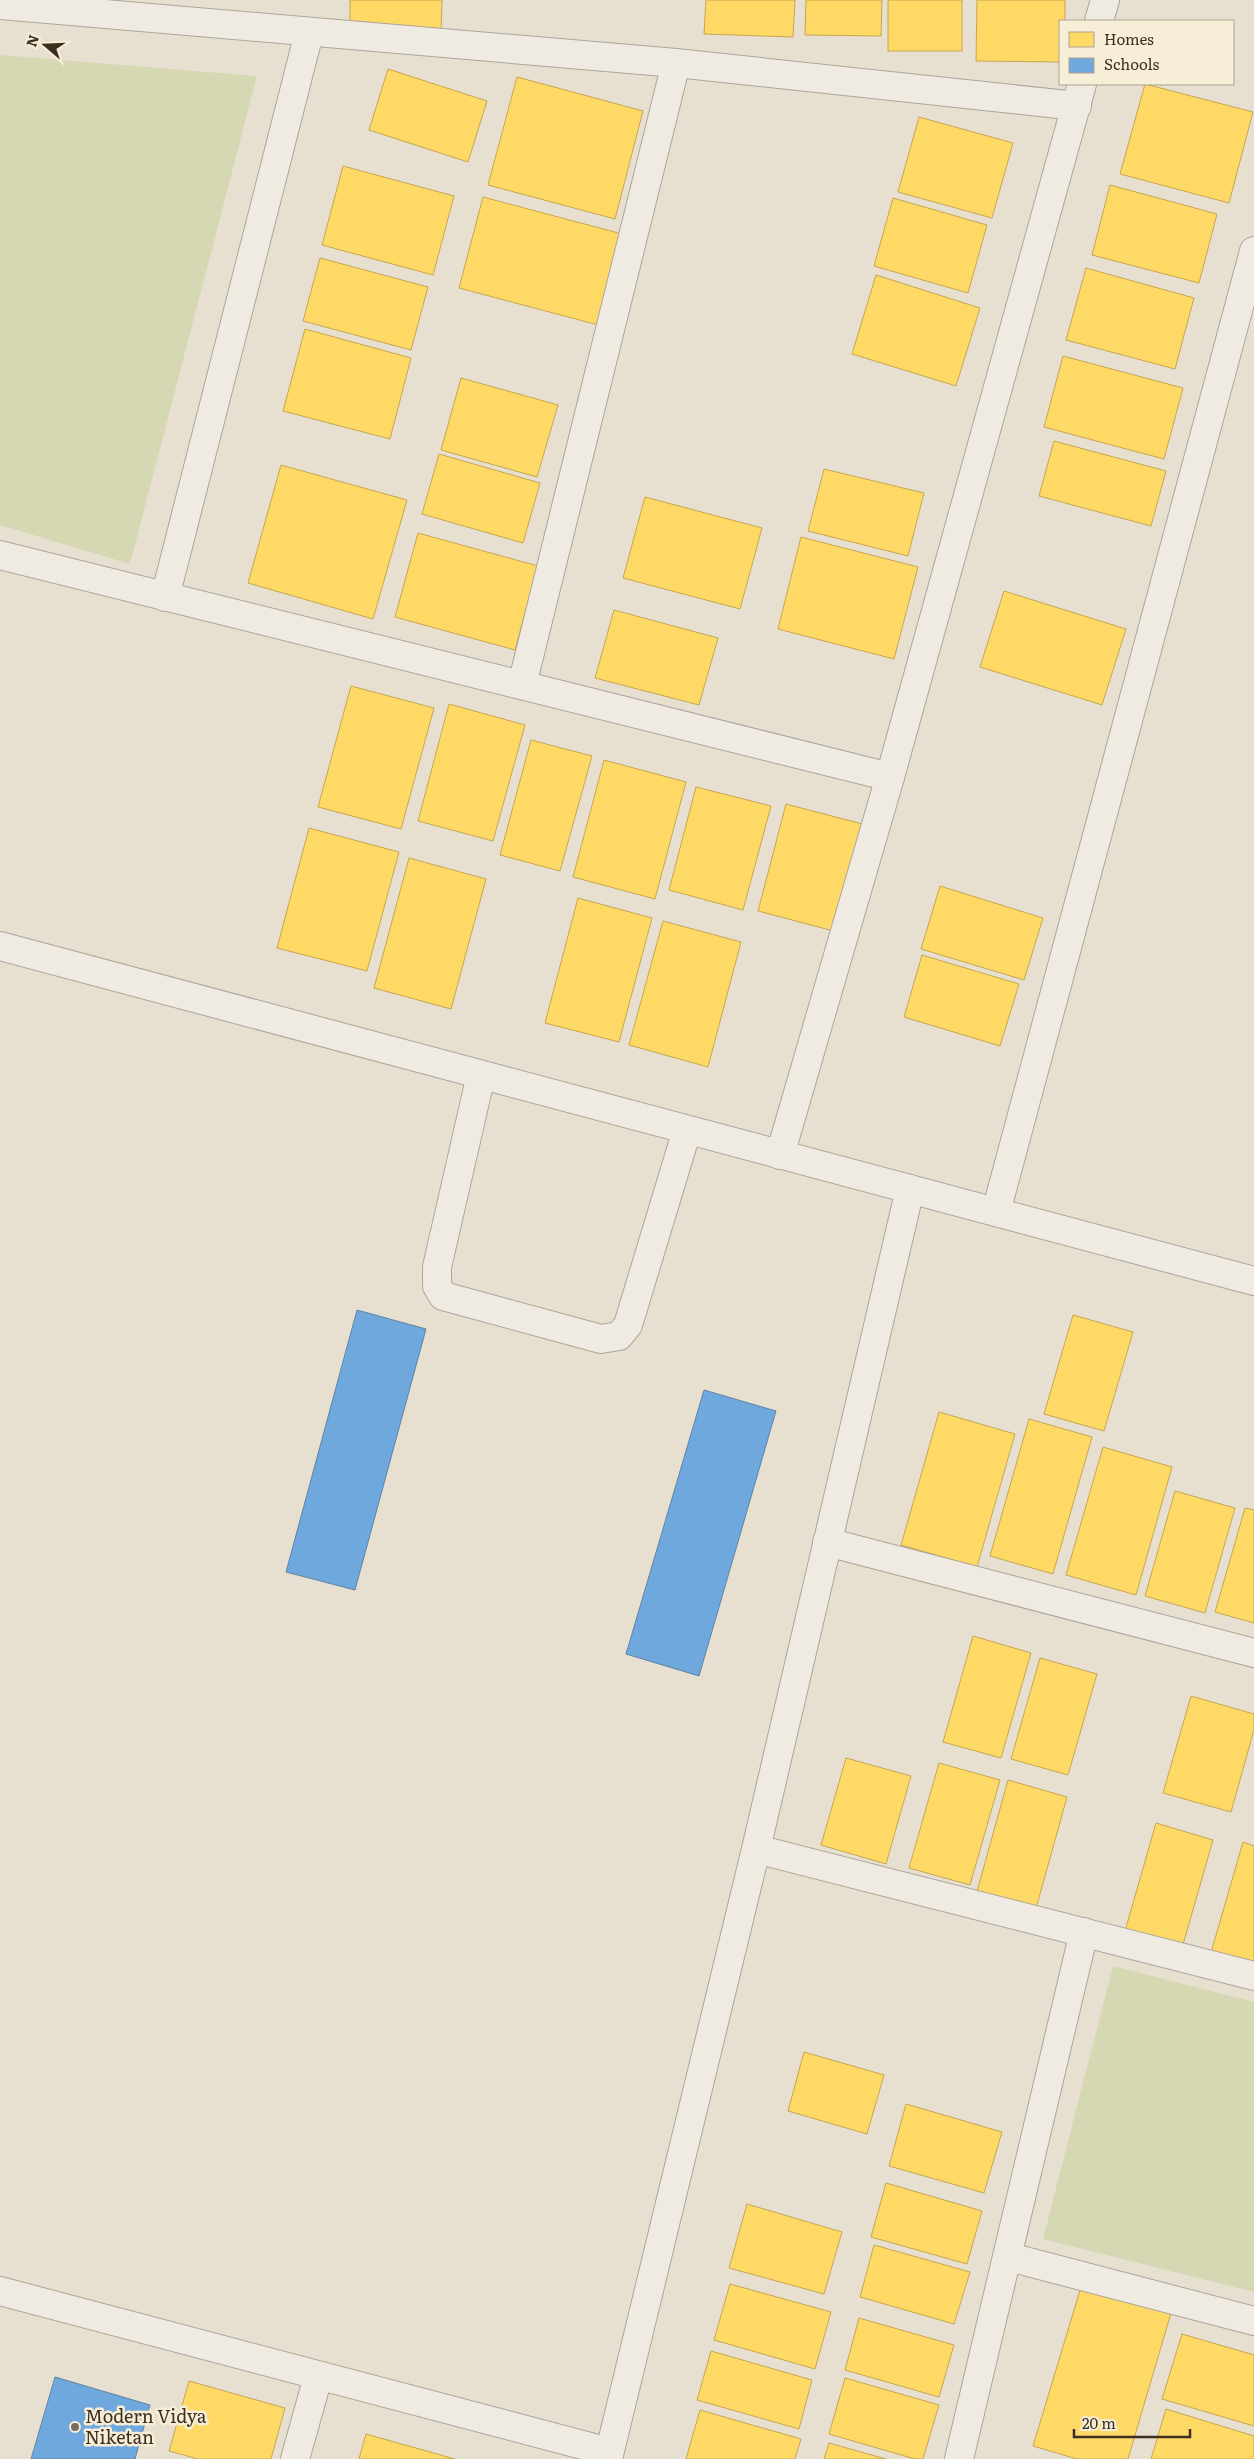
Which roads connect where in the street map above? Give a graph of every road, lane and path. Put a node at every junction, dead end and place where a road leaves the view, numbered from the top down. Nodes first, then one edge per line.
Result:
1 (1105, 0) edge
2 (0, 5) edge
3 (1099, 20) edge
4 (310, 33) junction
5 (676, 63) junction
6 (1080, 95) edge
7 (1254, 251) edge
8 (0, 555) edge
9 (165, 596) junction
10 (522, 685) junction
11 (890, 777) junction
12 (0, 946) edge
13 (481, 1074) junction
14 (686, 1130) junction
15 (780, 1155) junction
16 (910, 1189) junction
17 (996, 1212) junction
18 (1254, 1281) edge
19 (827, 1542) junction
20 (1254, 1653) edge
21 (756, 1849) junction
22 (1084, 1932) junction
23 (1254, 1976) edge
24 (1009, 2258) junction
25 (0, 2291) edge
26 (1254, 2321) edge
27 (318, 2377) junction
28 (608, 2456) edge
29 (295, 2459) edge
30 (959, 2459) edge

1 - 3 street
2 - 4 street
4 - 5 street
4 - 9 street
5 - 6 street
5 - 10 street
6 - 11 street
7 - 17 street
8 - 9 street
9 - 10 street
10 - 11 street
11 - 15 street
12 - 13 street
13 - 14 street
13 - 14 street
14 - 15 street
15 - 16 street
16 - 17 street
16 - 19 street
17 - 18 street
19 - 20 street
19 - 21 street
21 - 22 street
21 - 28 street
22 - 23 street
22 - 24 street
24 - 26 street
24 - 30 street
25 - 27 street
27 - 28 street
27 - 29 street

